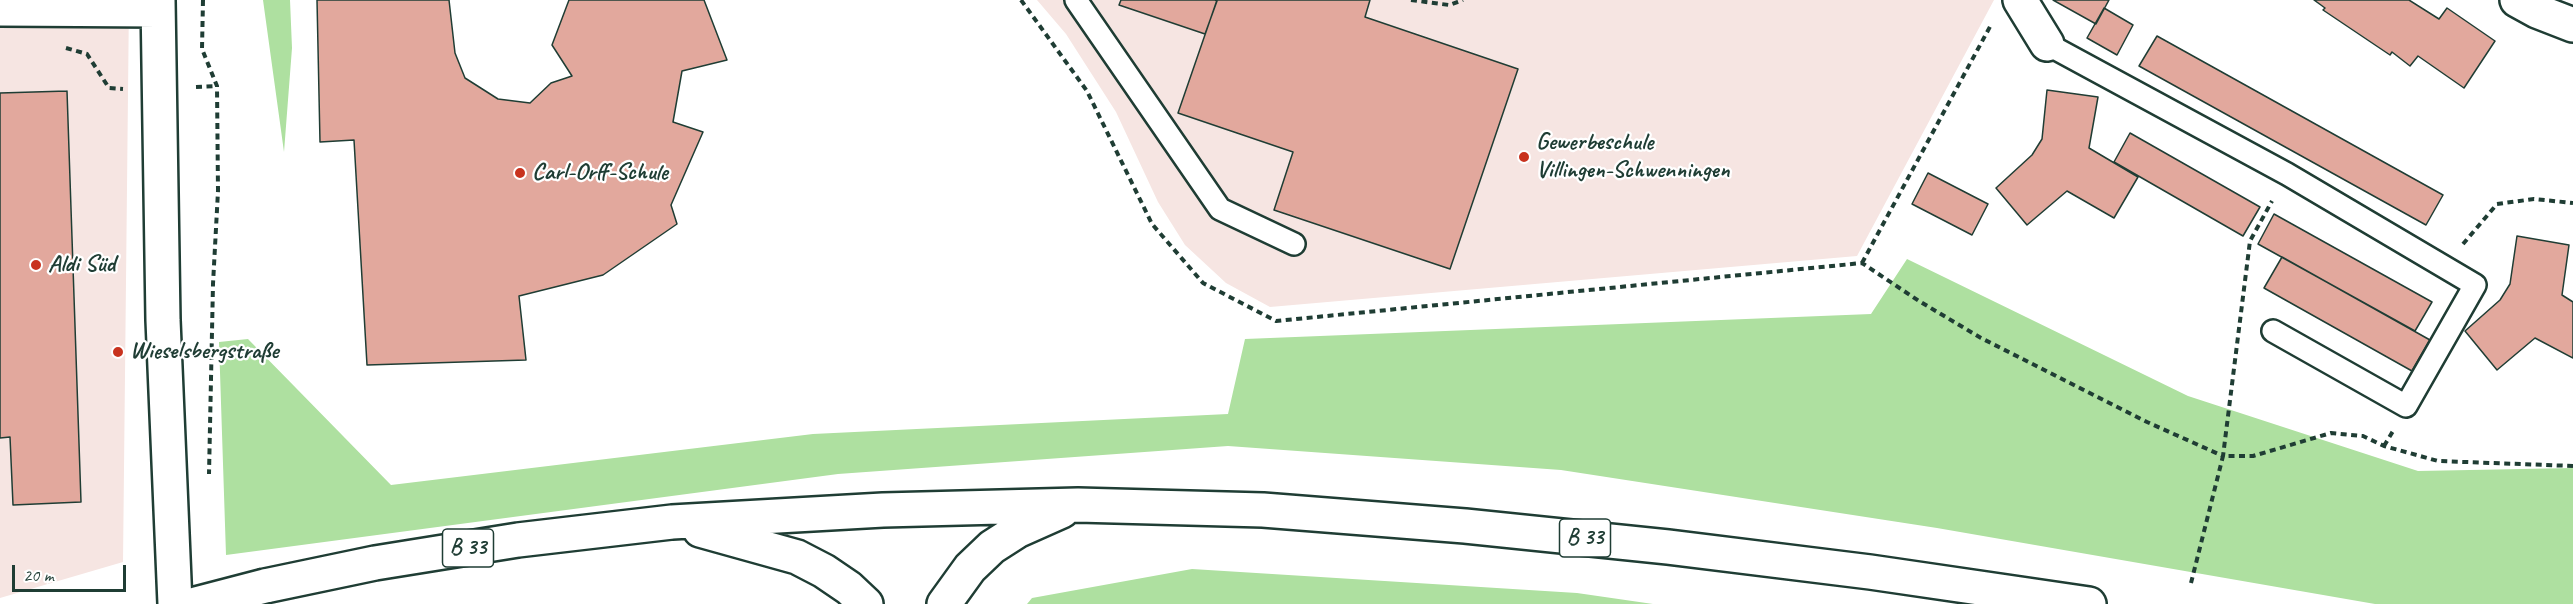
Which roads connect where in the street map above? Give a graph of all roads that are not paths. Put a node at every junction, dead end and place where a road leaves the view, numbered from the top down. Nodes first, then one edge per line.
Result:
1 (1076, 0) edge
2 (2020, 0) edge
3 (2517, 0) edge
4 (158, 5) edge
5 (0, 9) edge
6 (2573, 25) edge
7 (2047, 44) joint
8 (1294, 244) dead end
9 (2273, 332) dead end
10 (1078, 505) junction
11 (672, 522) junction
12 (175, 604) edge
13 (196, 604) edge
14 (866, 604) edge
15 (944, 604) edge
16 (2089, 604) edge

1 - 8 lane
2 - 7 main road
3 - 6 main road
4 - 5 main road
4 - 12 main road
7 - 9 lane
10 - 11 main road, B 33
10 - 15 main road
10 - 16 main road, B 33
11 - 13 main road, B 33, bridge
11 - 14 main road

